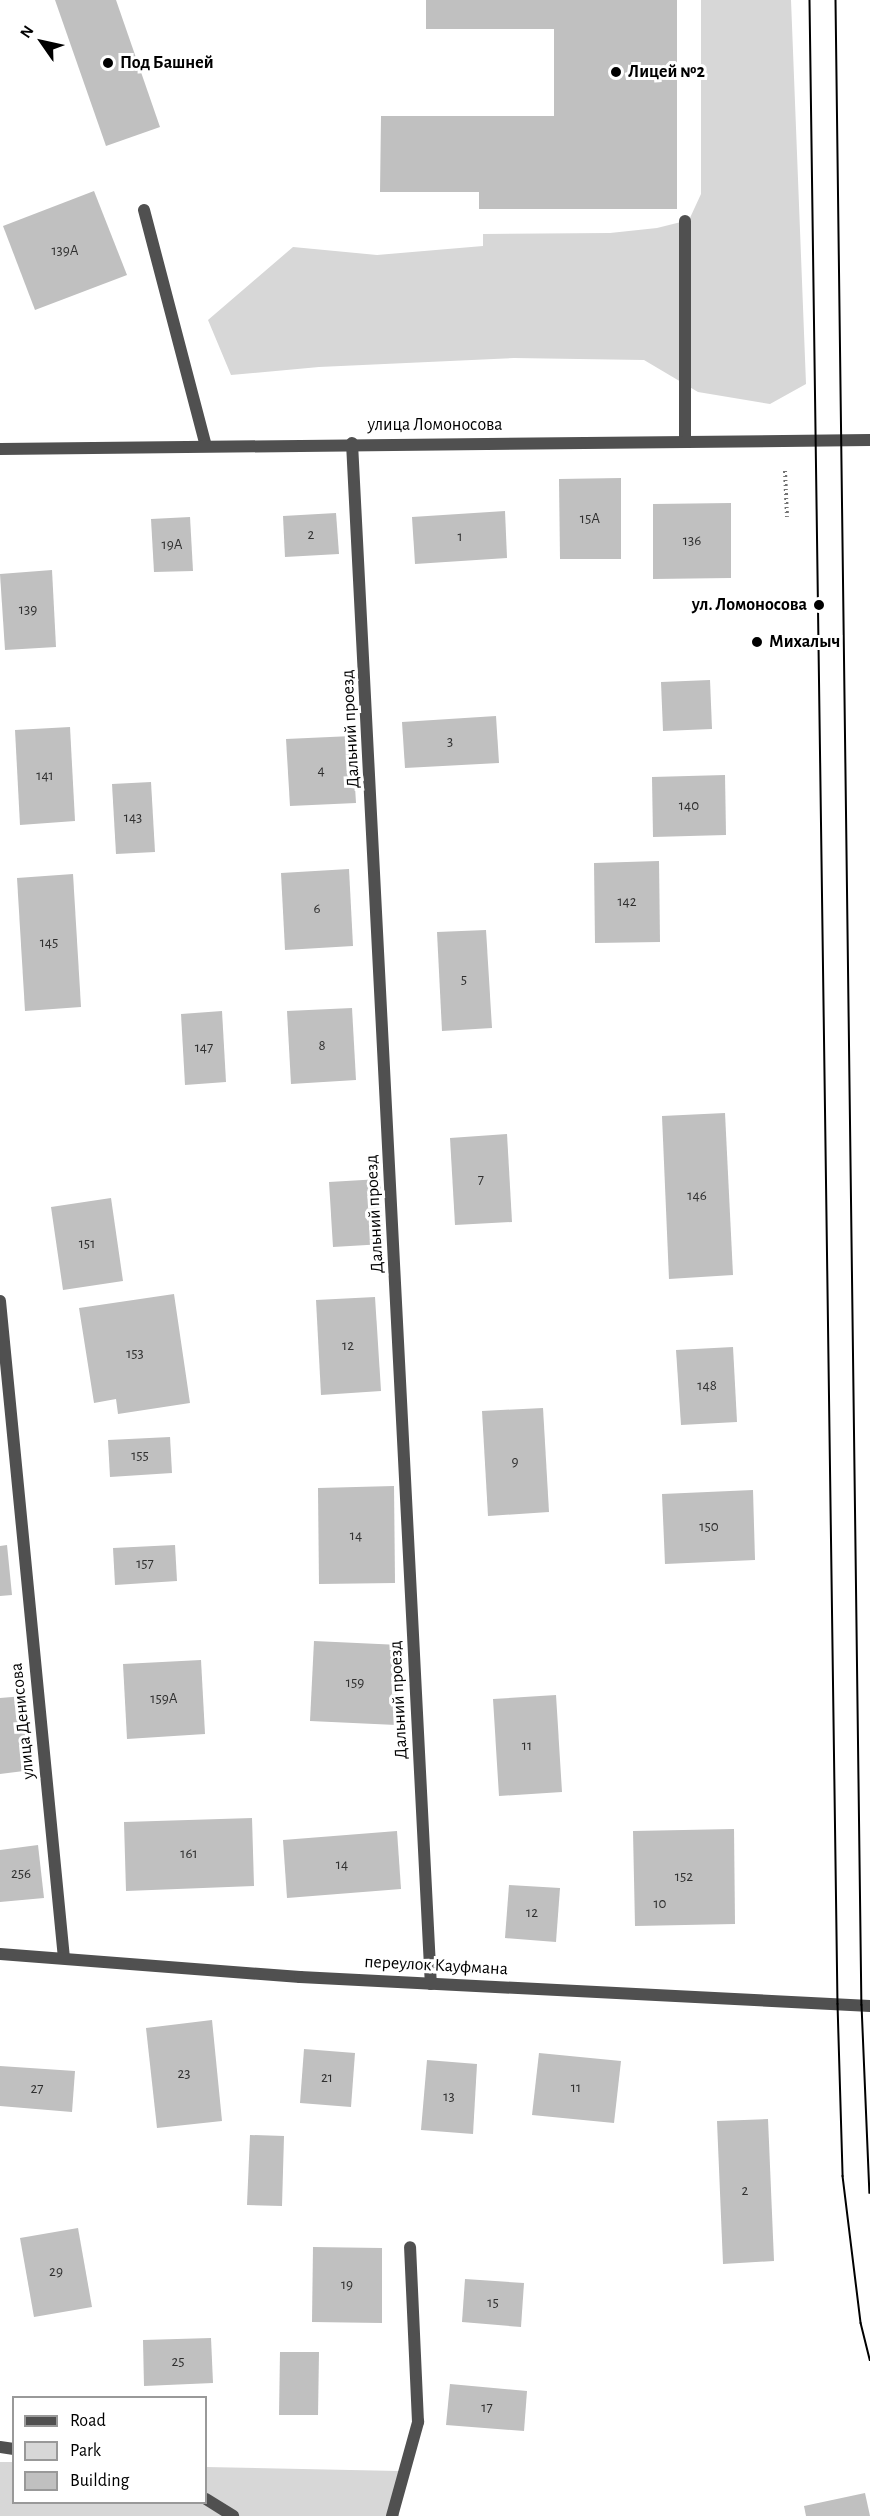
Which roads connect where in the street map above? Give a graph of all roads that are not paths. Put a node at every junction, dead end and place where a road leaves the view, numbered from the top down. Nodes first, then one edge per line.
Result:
1 (144, 210) dead end
2 (685, 221) dead end
3 (685, 440) junction
4 (870, 440) edge
5 (352, 443) junction
6 (206, 446) junction
7 (0, 449) edge
8 (0, 1301) edge
9 (0, 1954) edge
10 (64, 1958) junction
11 (431, 1984) junction
12 (870, 2006) edge
13 (410, 2247) dead end
14 (207, 2500) edge
15 (233, 2516) edge
16 (392, 2516) edge

1 - 6 street
2 - 3 street
3 - 4 street, улица Ломоносова
3 - 5 street, улица Ломоносова
5 - 6 street, улица Ломоносова
5 - 11 street, Дальний проезд
6 - 7 street, улица Ломоносова
8 - 10 street, улица Денисова
9 - 10 street, переулок Кауфмана
10 - 11 street, переулок Кауфмана
11 - 12 street, переулок Кауфмана
13 - 16 street
14 - 15 street

